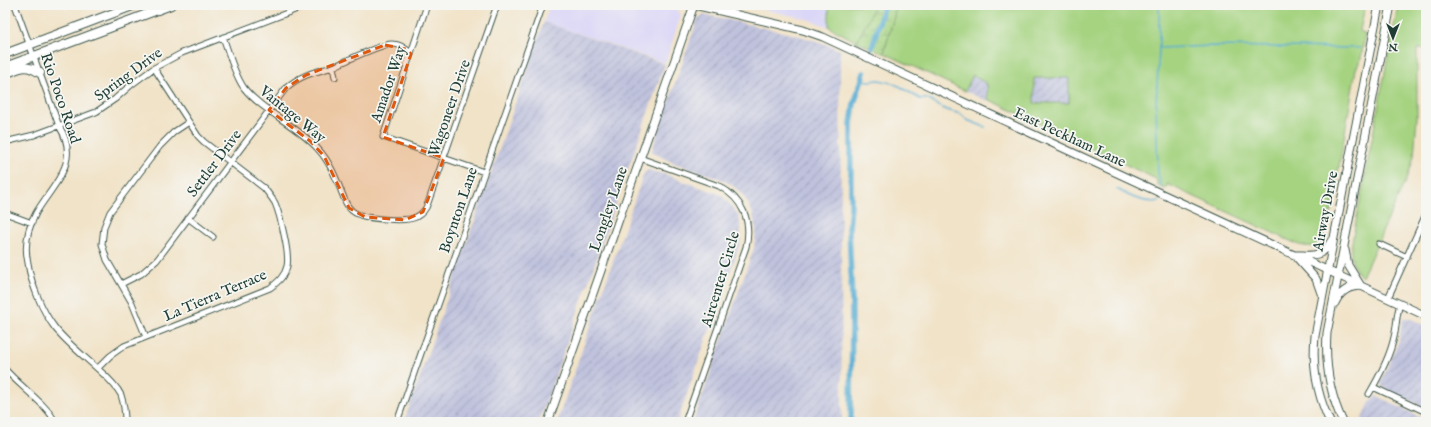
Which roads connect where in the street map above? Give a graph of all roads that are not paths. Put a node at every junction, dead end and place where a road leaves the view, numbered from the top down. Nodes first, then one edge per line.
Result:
1 (15, 5) edge
2 (135, 5) edge
3 (171, 5) edge
4 (308, 5) edge
5 (427, 5) edge
6 (497, 5) edge
7 (543, 5) edge
8 (694, 5) edge
9 (1379, 5) edge
10 (1392, 5) edge
11 (223, 37) junction
12 (29, 45) junction
13 (5, 54) edge
14 (411, 54) junction
15 (34, 56) junction
16 (5, 67) edge
17 (333, 67) junction
18 (154, 68) junction
19 (40, 73) junction
20 (5, 74) edge
21 (335, 77) dead end
22 (270, 110) junction
23 (189, 122) junction
24 (59, 126) junction
25 (5, 142) edge
26 (444, 158) junction
27 (640, 158) junction
28 (230, 163) junction
29 (484, 172) junction
30 (5, 213) edge
31 (1426, 214) edge
32 (418, 216) joint
33 (188, 218) junction
34 (32, 223) junction
35 (1334, 236) junction
36 (1346, 236) junction
37 (213, 237) dead end
38 (1379, 244) dead end
39 (1293, 255) junction
40 (1407, 257) junction
41 (1327, 270) junction
42 (1338, 276) junction
43 (121, 284) junction
44 (1361, 286) junction
45 (1321, 298) junction
46 (1388, 298) junction
47 (1400, 304) junction
48 (1331, 311) junction
49 (1426, 316) edge
50 (146, 337) junction
51 (98, 368) junction
52 (5, 369) edge
53 (1373, 387) junction
54 (1369, 394) dead end
55 (1426, 412) edge
56 (55, 422) edge
57 (125, 422) edge
58 (397, 422) edge
59 (548, 422) edge
60 (685, 422) edge
61 (1330, 422) edge
62 (1342, 422) edge

1 - 12 street, Rio Poco Road
2 - 12 main road
3 - 15 main road
4 - 11 street, Spring Drive
5 - 14 street, Amador Way
6 - 26 street, Wagoneer Drive
7 - 29 street, Boynton Lane
8 - 27 main road, Longley Lane
8 - 39 main road, East Peckham Lane
9 - 35 main road, Airway Drive
10 - 36 main road, Airway Drive
11 - 18 street, Spring Drive
11 - 22 street, Vantage Way
12 - 13 main road
12 - 15 street, Rio Poco Road
14 - 17 street, Settler Drive
14 - 26 street, Amador Way
15 - 16 main road
15 - 19 street, Rio Poco Road
17 - 21 street
17 - 22 street, Settler Drive
18 - 23 street, La Tierra Terrace
18 - 24 street, Spring Drive
19 - 20 main road
19 - 24 street, Rio Poco Road
22 - 28 street, Settler Drive
22 - 32 street, Vantage Way
23 - 28 street, La Tierra Terrace
23 - 43 street
24 - 25 street, Spring Drive
24 - 34 street, Rio Poco Road
26 - 29 street, Amador Way
26 - 32 street, Wagoneer Drive
27 - 59 main road, Longley Lane
27 - 60 street, Aircenter Circle
28 - 33 street, Settler Drive
28 - 50 street, La Tierra Terrace
29 - 58 street, Boynton Lane
30 - 34 street
31 - 40 street
33 - 37 street
33 - 43 street, Settler Drive
34 - 51 street, Rio Poco Road
35 - 39 main road
35 - 41 main road, Airway Drive
36 - 42 main road, Airway Drive
36 - 44 main road
38 - 40 street
39 - 41 main road, East Peckham Lane
39 - 45 main road
40 - 46 street
41 - 42 main road, East Peckham Lane
41 - 45 main road, Airway Drive
42 - 44 main road, East Peckham Lane
42 - 48 main road, Airway Drive
43 - 50 street
44 - 46 main road, East Peckham Lane
44 - 48 main road
45 - 61 main road, Airway Drive
46 - 47 main road, East Peckham Lane
47 - 49 main road, East Peckham Lane
47 - 53 street
48 - 62 main road, Airway Drive
50 - 51 street, La Tierra Terrace
51 - 57 street, Rio Poco Road
52 - 56 street
53 - 54 street
53 - 55 street

